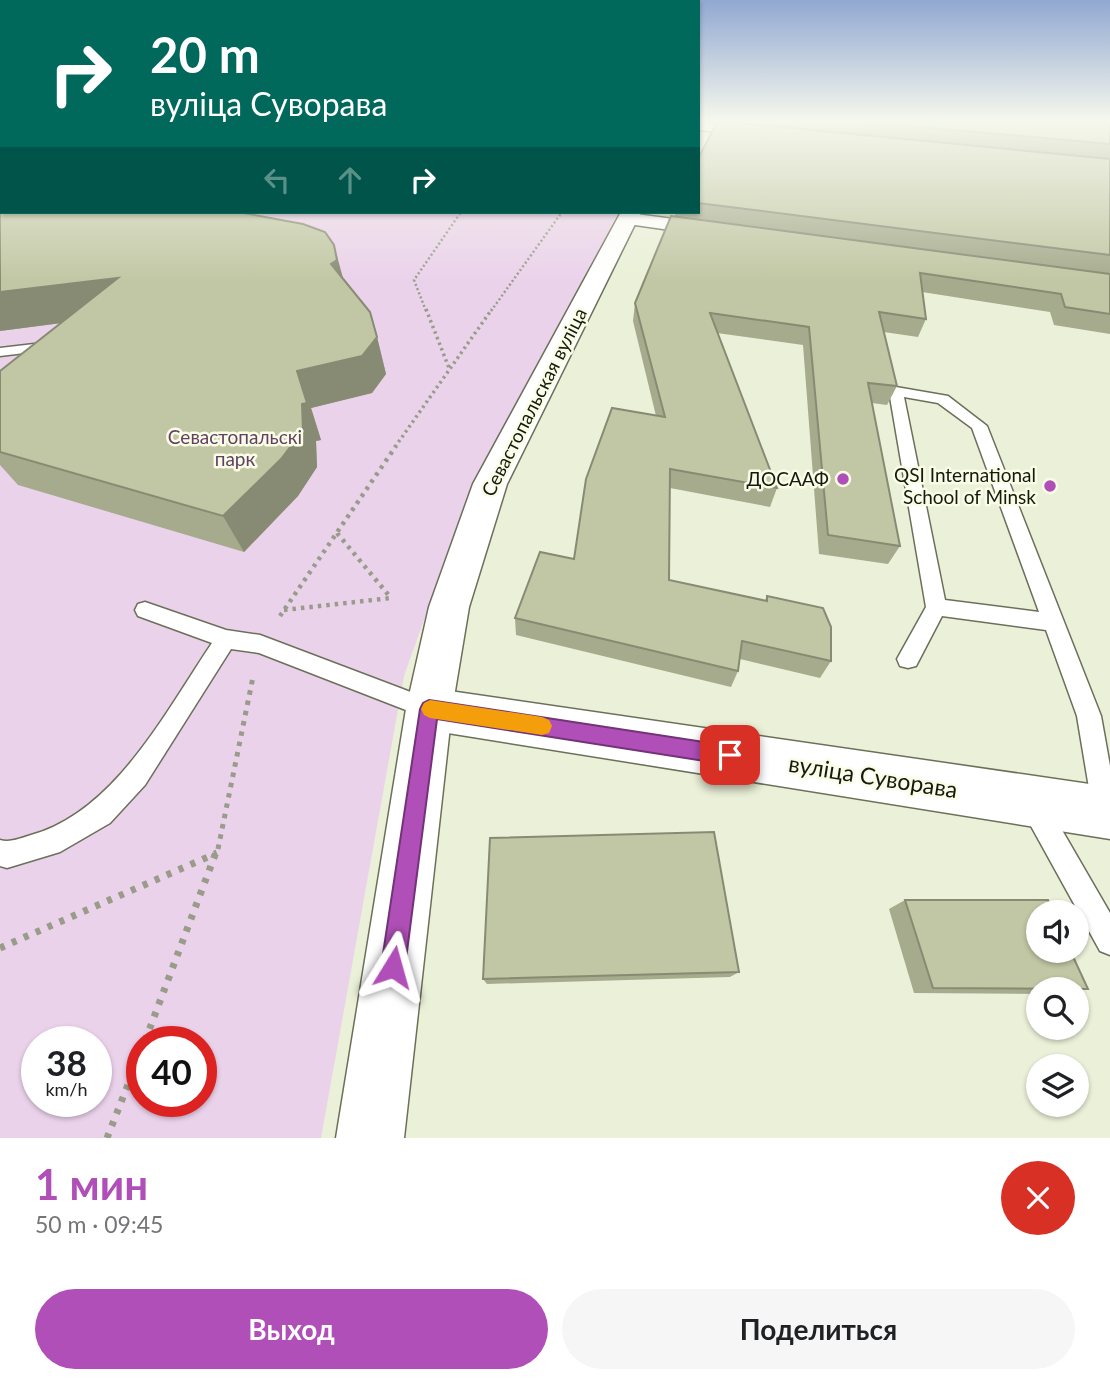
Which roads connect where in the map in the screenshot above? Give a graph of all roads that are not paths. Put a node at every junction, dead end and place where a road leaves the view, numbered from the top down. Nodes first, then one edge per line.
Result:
1 (630, 215) edge
2 (738, 234) edge
3 (0, 352) edge
4 (55, 372) edge
5 (936, 607) junction
6 (145, 610) dead end
7 (1053, 622) junction
8 (226, 639) junction
9 (908, 659) dead end
10 (429, 709) junction
11 (1031, 801) junction
12 (1108, 813) edge
13 (0, 853) edge
14 (1110, 941) edge
15 (369, 1138) edge

1 - 2 street
1 - 10 street, Севастопальская вуліца
3 - 4 lane
5 - 7 lane
5 - 7 lane
5 - 9 lane
6 - 8 lane
7 - 12 lane
8 - 10 lane
8 - 13 lane
10 - 11 street, вуліца Суворава
10 - 15 street, Севастопальская вуліца
11 - 12 street, вуліца Суворава
11 - 14 lane

